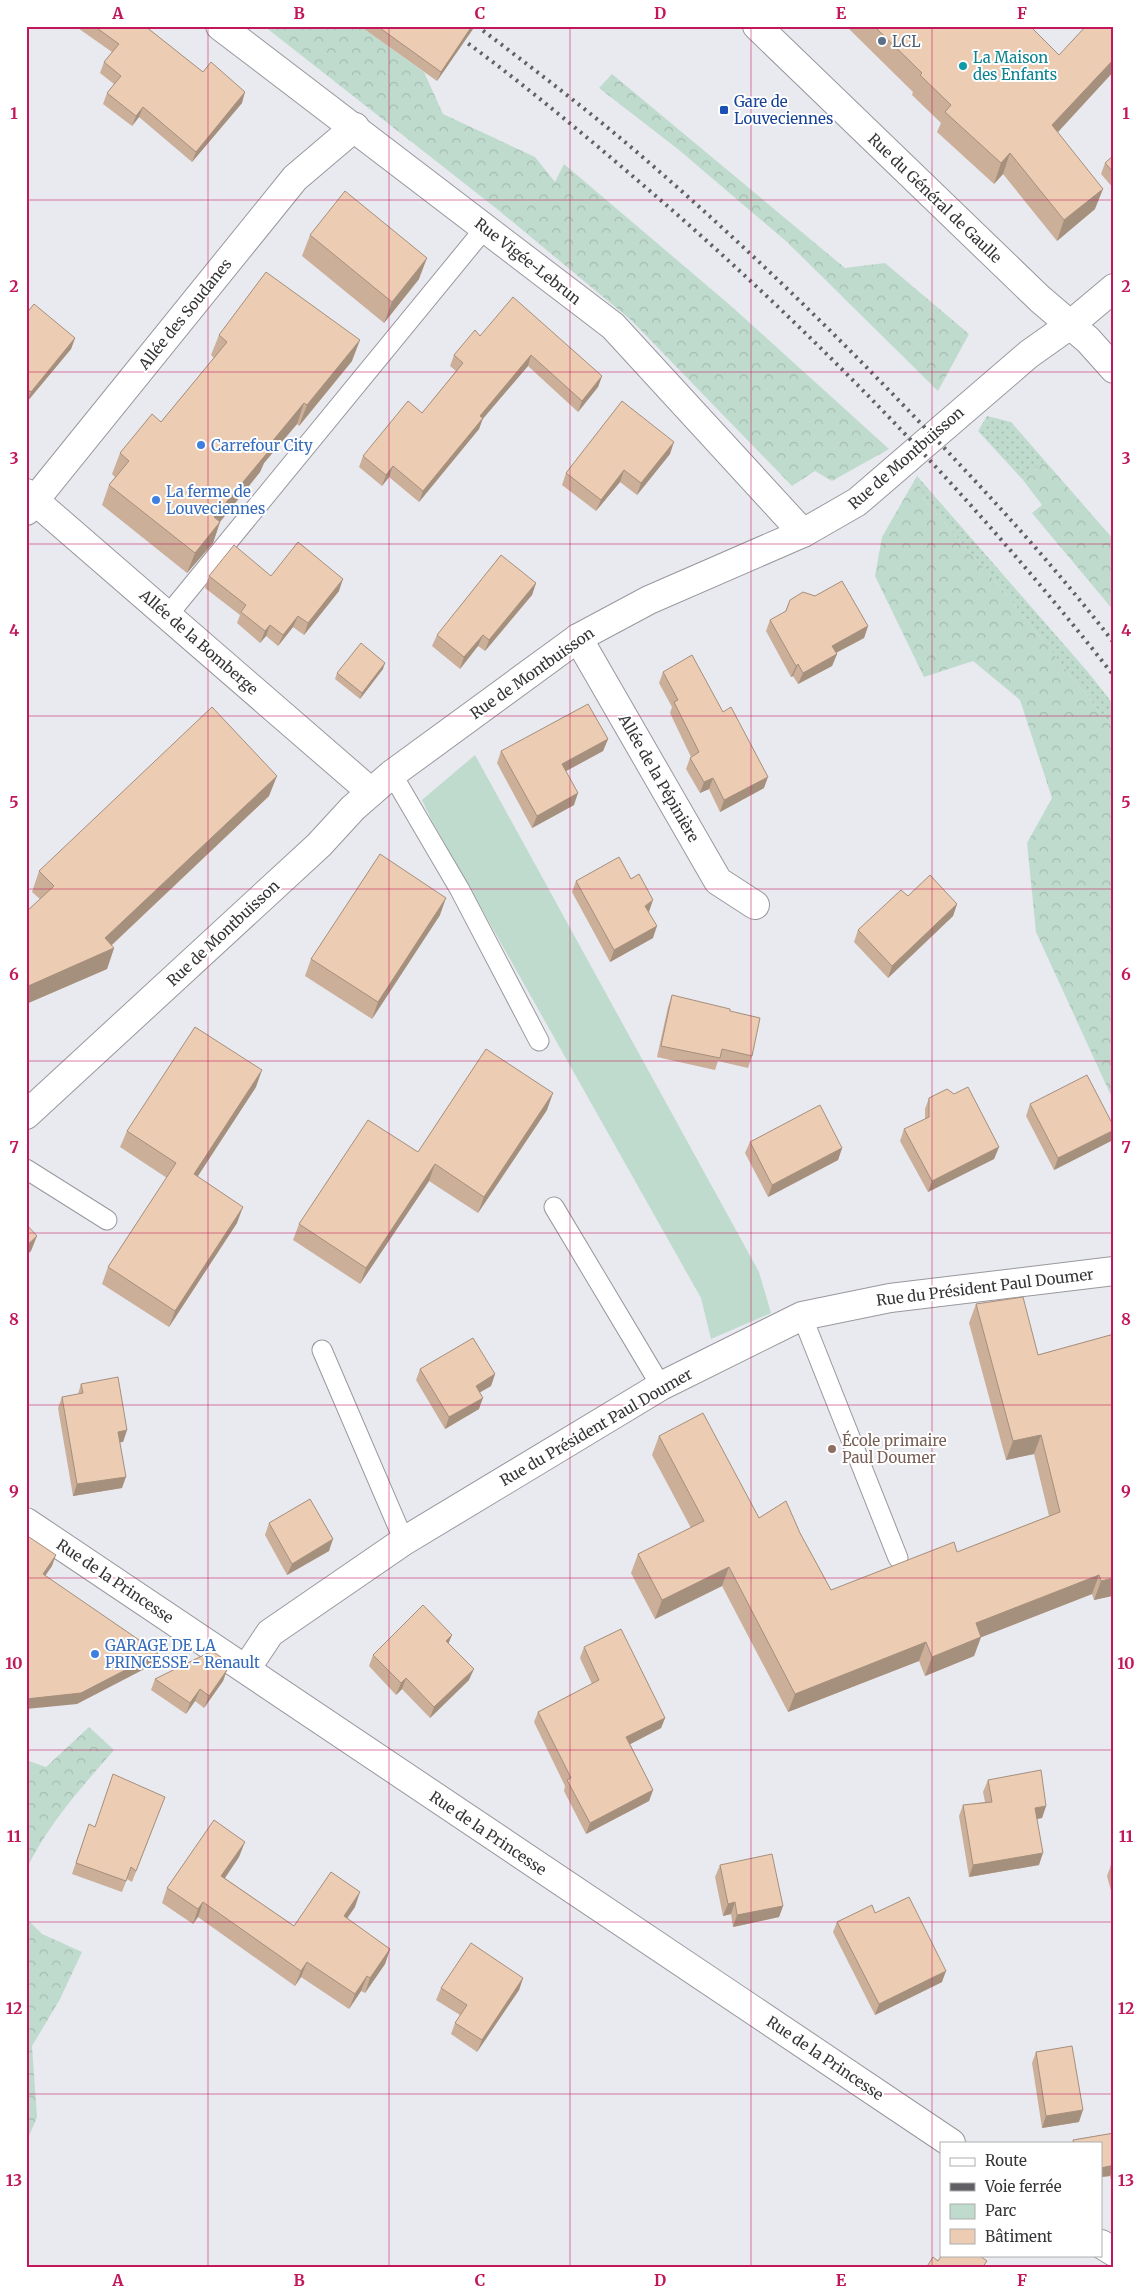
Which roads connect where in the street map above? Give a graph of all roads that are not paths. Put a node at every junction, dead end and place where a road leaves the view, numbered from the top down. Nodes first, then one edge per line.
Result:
1 (220, 26) edge
2 (757, 26) edge
3 (354, 128) junction
4 (485, 228) junction
5 (1114, 288) edge
6 (1070, 325) junction
7 (1114, 369) edge
8 (29, 501) edge
9 (803, 533) junction
10 (168, 615) junction
11 (578, 638) junction
12 (392, 774) junction
13 (371, 792) junction
14 (755, 905) dead end
15 (539, 1041) dead end
16 (26, 1115) edge
17 (26, 1169) edge
18 (554, 1207) dead end
19 (107, 1220) dead end
20 (1114, 1271) edge
21 (802, 1316) junction
22 (322, 1350) dead end
23 (661, 1386) junction
24 (26, 1522) edge
25 (404, 1541) junction
26 (898, 1558) dead end
27 (246, 1670) junction
28 (950, 2142) edge
29 (1102, 2245) edge
30 (1114, 2252) edge

1 - 3 street, Rue Vigée-Lebrun
2 - 6 street, Rue du Général de Gaulle
3 - 4 street, Rue Vigée-Lebrun
3 - 8 street, Allée des Soudanes
4 - 9 street, Rue Vigée-Lebrun
4 - 10 lane
5 - 6 street, Rue de Montbuisson
6 - 7 street, Rue du Général de Gaulle
6 - 9 street, Rue de Montbuisson
8 - 10 street, Allée de la Bomberge
9 - 11 street, Rue de Montbuisson
10 - 13 street, Allée de la Bomberge
11 - 12 street, Rue de Montbuisson
11 - 14 street, Allée de la Pépinière
12 - 13 street, Rue de Montbuisson
12 - 15 lane
13 - 16 street, Rue de Montbuisson
17 - 19 lane
18 - 23 lane
20 - 21 street, Rue du Président Paul Doumer
21 - 23 street, Rue du Président Paul Doumer
21 - 26 lane
22 - 25 lane
23 - 25 street, Rue du Président Paul Doumer
24 - 27 street, Rue de la Princesse
25 - 27 street, Rue du Président Paul Doumer
27 - 28 street, Rue de la Princesse
29 - 30 street

